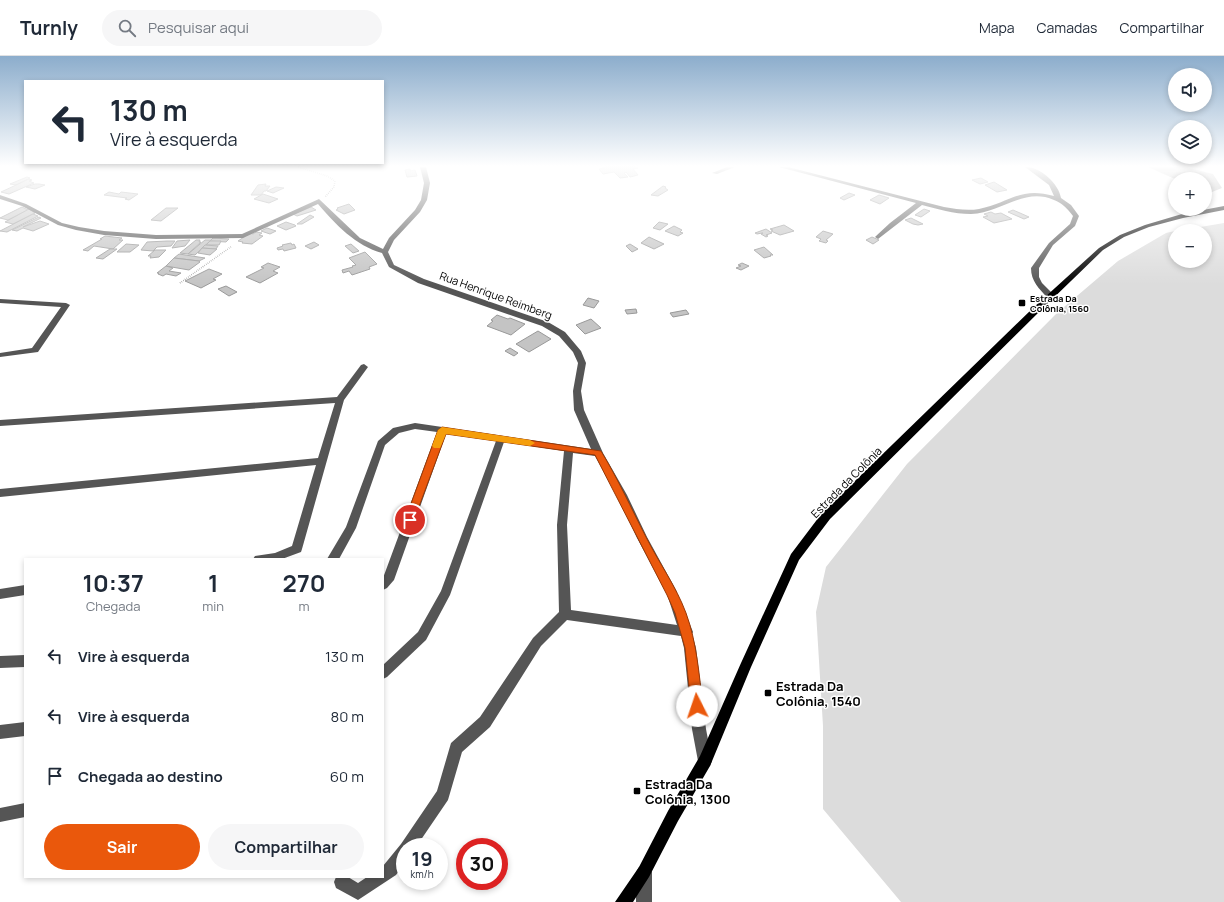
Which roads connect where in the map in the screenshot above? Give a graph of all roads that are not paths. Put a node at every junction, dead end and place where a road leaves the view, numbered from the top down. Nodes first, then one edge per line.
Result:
1 (27, 206) edge
2 (307, 206) edge
3 (323, 206) edge
4 (420, 206) edge
5 (916, 206) edge
6 (944, 206) edge
7 (997, 206) edge
8 (1069, 206) edge
9 (1224, 208) edge
10 (878, 237) dead end
11 (385, 252) junction
12 (1051, 296) junction
13 (0, 301) edge
14 (0, 355) edge
15 (364, 367) dead end
16 (340, 400) junction
17 (0, 423) edge
18 (442, 430) junction
19 (501, 439) junction
20 (570, 449) junction
21 (598, 453) junction
22 (323, 461) junction
23 (0, 493) edge
24 (267, 558) edge
25 (334, 558) edge
26 (384, 584) edge
27 (24, 590) edge
28 (0, 594) edge
29 (565, 614) junction
30 (687, 632) junction
31 (24, 661) edge
32 (0, 662) edge
33 (384, 672) edge
34 (24, 729) edge
35 (0, 732) edge
36 (705, 761) junction
37 (24, 810) edge
38 (0, 815) edge
39 (413, 838) edge
40 (396, 863) edge
41 (644, 872) junction
42 (384, 875) edge
43 (379, 878) edge
44 (342, 882) dead end
45 (623, 902) edge
46 (644, 902) edge

1 - 2 street
3 - 11 street
4 - 11 street
5 - 10 street
6 - 7 street
8 - 12 street
9 - 12 main road, Estrada da Colônia
11 - 21 street, Rua Henrique Reimberg
12 - 36 main road, Estrada da Colônia
13 - 14 street
15 - 16 street
16 - 17 street
16 - 22 street
18 - 19 street
18 - 25 street
18 - 26 street
19 - 20 street
19 - 33 street
20 - 21 street
20 - 29 street
21 - 30 street, Rua Henrique Reimberg
22 - 23 street
22 - 24 street
27 - 28 street
29 - 30 street
29 - 39 street
30 - 36 street, Rua Henrique Reimberg
31 - 32 street
34 - 35 street
36 - 41 main road, Estrada da Colônia
37 - 38 street
40 - 42 street
41 - 45 main road, Estrada da Colônia
41 - 46 street
43 - 44 street

